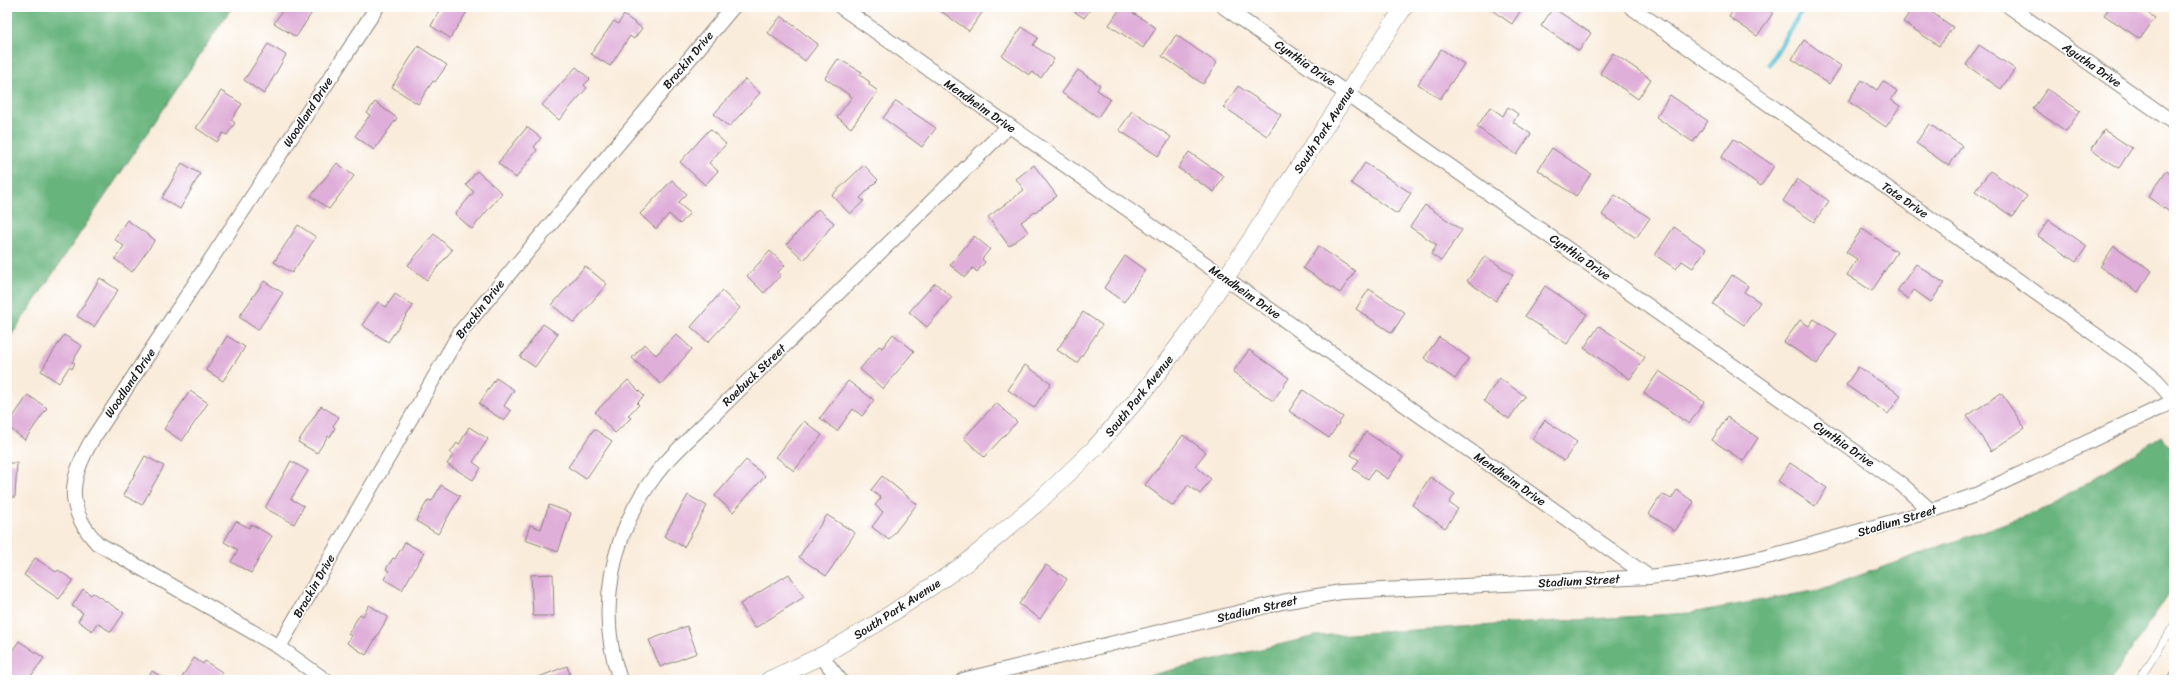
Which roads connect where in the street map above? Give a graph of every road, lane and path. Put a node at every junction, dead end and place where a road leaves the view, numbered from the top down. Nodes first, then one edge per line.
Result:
1 (376, 7) edge
2 (733, 7) edge
3 (841, 7) edge
4 (1224, 7) edge
5 (1404, 7) edge
6 (1631, 7) edge
7 (2010, 7) edge
8 (1348, 94) junction
9 (2174, 123) edge
10 (1009, 126) junction
11 (1226, 279) junction
12 (2174, 400) edge
13 (1931, 512) junction
14 (1649, 577) junction
15 (2174, 625) edge
16 (279, 647) junction
17 (821, 656) junction
18 (325, 680) edge
19 (620, 680) edge
20 (769, 680) edge
21 (840, 680) edge
22 (963, 680) edge
23 (2139, 680) edge

1 - 16 street, Woodland Drive
2 - 16 street, Brackin Drive
3 - 10 street, Mendheim Drive
4 - 8 street, Cynthia Drive
5 - 8 street, South Park Avenue
6 - 12 street, Tate Drive
7 - 9 street, Agutha Drive
8 - 11 street, South Park Avenue
8 - 13 street, Cynthia Drive
10 - 11 street, Mendheim Drive
10 - 19 street, Roebuck Street
11 - 14 street, Mendheim Drive
11 - 17 street, South Park Avenue
12 - 13 street, Stadium Street
13 - 14 street, Stadium Street
14 - 22 street, Stadium Street
15 - 23 lane
16 - 18 street, Woodland Drive
17 - 20 street, South Park Avenue
17 - 21 street

